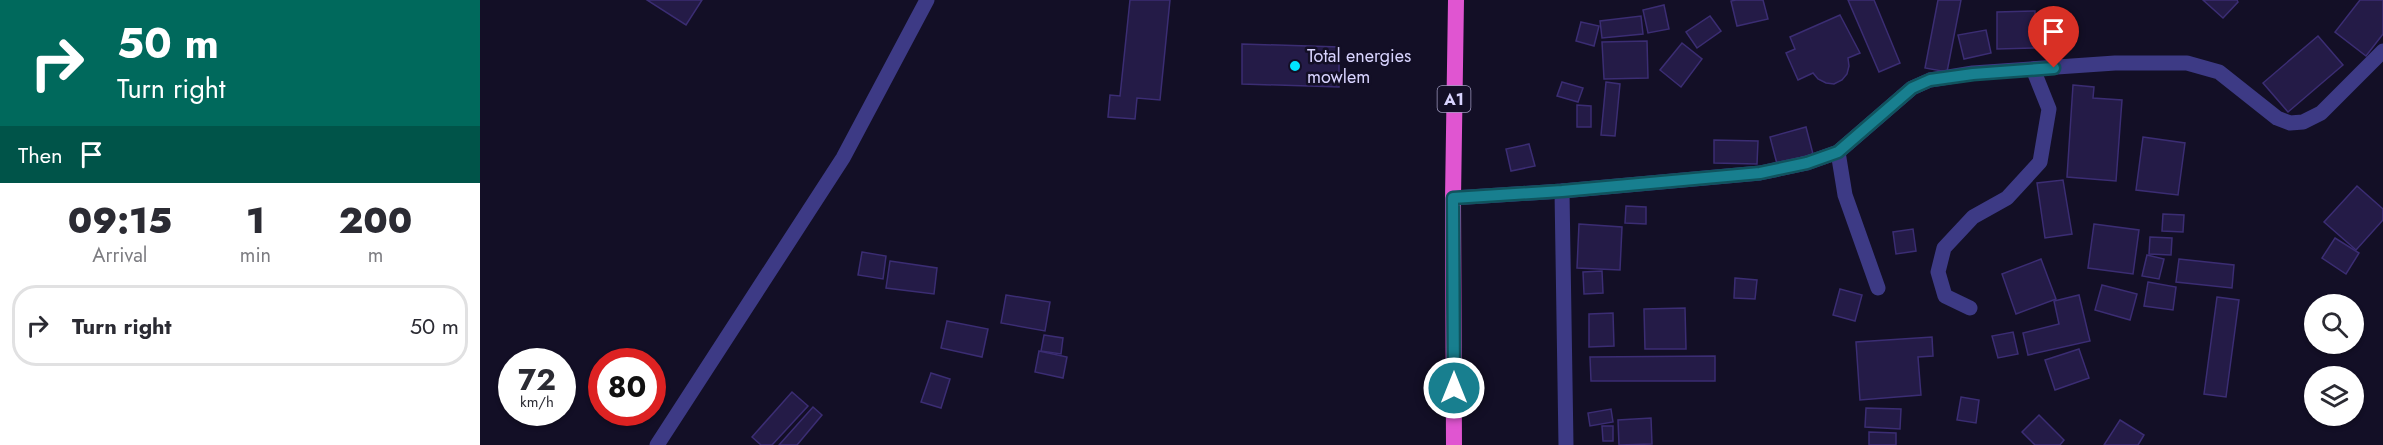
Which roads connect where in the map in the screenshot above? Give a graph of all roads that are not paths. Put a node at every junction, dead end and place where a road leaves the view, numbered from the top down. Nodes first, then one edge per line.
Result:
1 (927, 0) edge
2 (1456, 0) edge
3 (2383, 51) edge
4 (2033, 69) junction
5 (1838, 152) junction
6 (1562, 191) junction
7 (1453, 198) junction
8 (1878, 288) dead end
9 (1970, 308) dead end
10 (657, 445) edge
11 (1454, 445) edge
12 (1566, 445) edge

1 - 10 street
2 - 7 highway, A1 / A1
3 - 4 street
4 - 5 street
4 - 9 street
5 - 6 street
5 - 8 street
6 - 7 street
6 - 12 street
7 - 11 highway, A1

